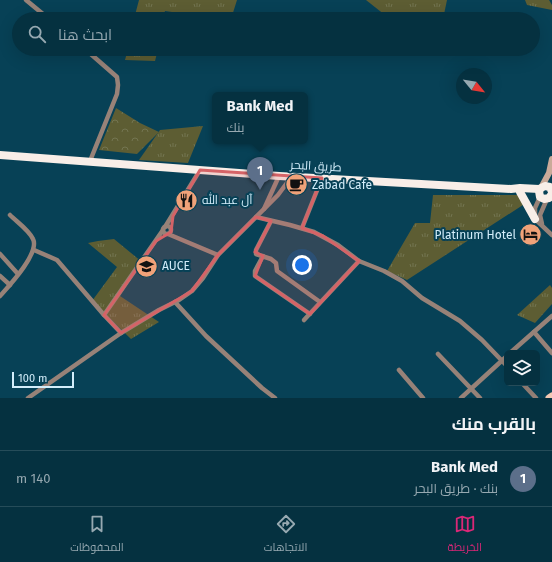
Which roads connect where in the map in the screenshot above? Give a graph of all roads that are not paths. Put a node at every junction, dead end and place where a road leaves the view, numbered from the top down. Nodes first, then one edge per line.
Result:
1 (26, 0) edge
2 (41, 12) edge
3 (93, 56) edge
4 (0, 155) edge
5 (552, 158) edge
6 (90, 161) junction
7 (200, 170) junction
8 (279, 176) junction
9 (292, 176) junction
10 (322, 178) junction
11 (511, 189) junction
12 (520, 192) junction
13 (547, 192) edge
14 (264, 210) junction
15 (10, 215) dead end
16 (256, 217) junction
17 (535, 219) junction
18 (271, 221) junction
19 (543, 226) junction
20 (302, 228) junction
21 (168, 231) junction
22 (552, 235) edge
23 (34, 250) junction
24 (0, 254) edge
25 (218, 255) junction
26 (263, 256) junction
27 (359, 261) junction
28 (18, 274) junction
29 (0, 276) edge
30 (10, 285) junction
31 (0, 296) edge
32 (175, 302) junction
33 (320, 302) junction
34 (310, 314) junction
35 (104, 315) junction
36 (552, 316) edge
37 (304, 320) dead end
38 (534, 332) junction
39 (121, 333) junction
40 (513, 350) edge
41 (552, 353) edge
42 (438, 354) dead end
43 (502, 360) junction
44 (504, 362) edge
45 (399, 370) dead end
46 (525, 386) edge
47 (471, 389) junction
48 (552, 396) edge
49 (28, 398) edge
50 (275, 398) edge
51 (423, 398) edge
52 (461, 398) edge
53 (480, 398) edge
54 (536, 398) edge
55 (549, 398) edge

1 - 2 street
3 - 6 street
4 - 6 highway, طريق البحر
5 - 13 main road
6 - 7 highway, طريق البحر
7 - 8 highway, طريق البحر
7 - 21 street
8 - 9 highway, طريق البحر
8 - 14 street
9 - 10 highway, طريق البحر
9 - 14 street
10 - 11 highway, طريق البحر
10 - 20 street
11 - 12 highway, طريق البحر
11 - 13 highway, طريق البحر
12 - 13 highway, طريق البحر
12 - 17 highway
13 - 17 street
13 - 19 street
14 - 16 street
15 - 23 street
16 - 18 street
16 - 25 street
17 - 19 street
18 - 20 street
18 - 26 street
19 - 22 street
20 - 27 street
21 - 25 street
21 - 35 street
23 - 28 street
23 - 35 street
24 - 28 street
25 - 32 street
26 - 33 street
26 - 34 street
27 - 33 street
27 - 43 street
28 - 30 street
29 - 30 street
30 - 31 street
32 - 39 street
32 - 50 street
33 - 34 street
34 - 37 street
35 - 39 street
36 - 38 street
38 - 40 street
38 - 41 street
39 - 49 street
42 - 47 street
43 - 44 street
43 - 47 street
45 - 51 street
46 - 54 street
47 - 52 street
47 - 53 street
48 - 55 main road

